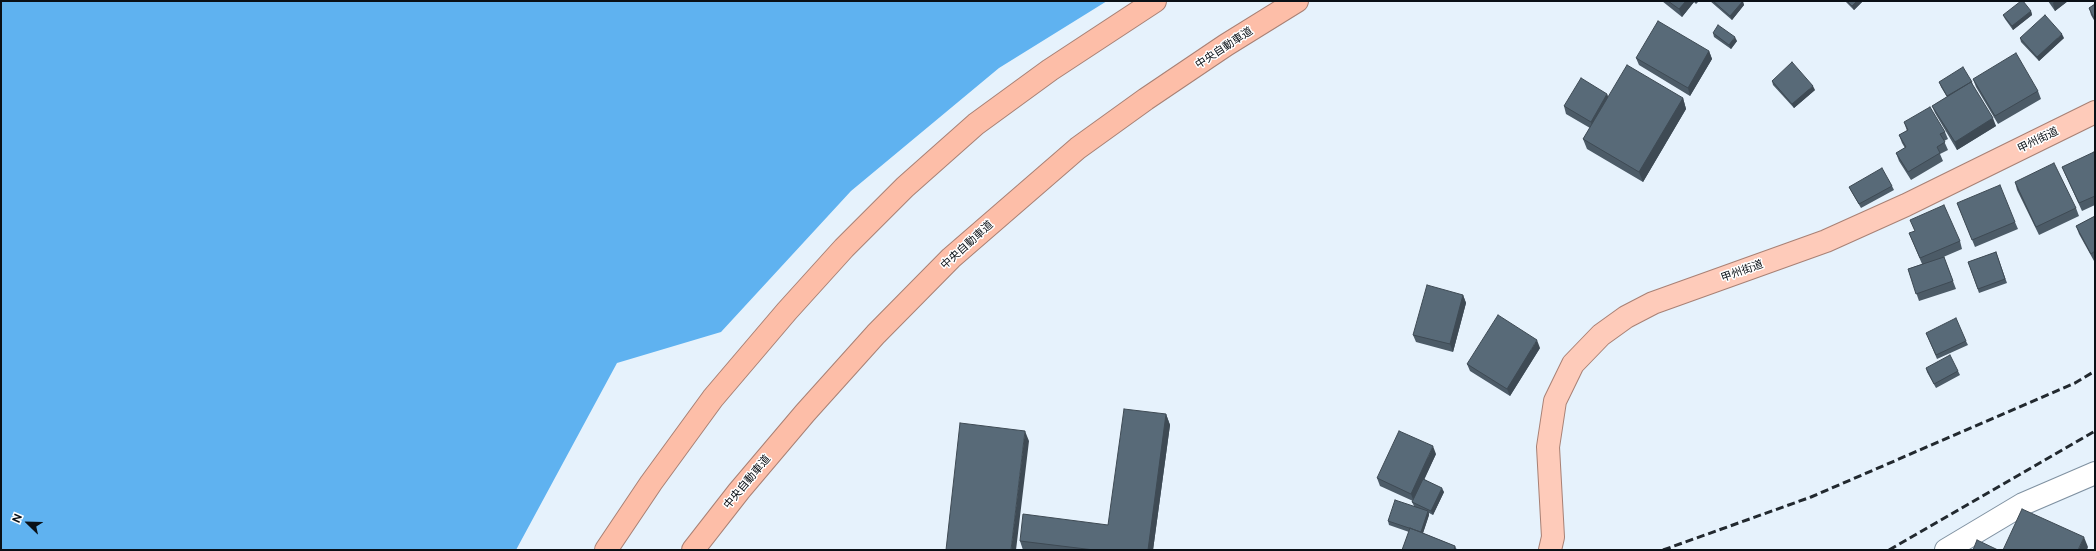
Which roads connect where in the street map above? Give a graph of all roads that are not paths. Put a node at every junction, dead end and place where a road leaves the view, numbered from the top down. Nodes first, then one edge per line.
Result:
1 (1155, 1) edge
2 (1297, 1) edge
3 (2095, 112) edge
4 (2095, 473) edge
5 (606, 550) edge
6 (693, 550) edge
7 (1550, 550) edge
8 (1946, 550) edge

1 - 5 highway
2 - 6 highway, 中央自動車道
3 - 7 highway, 甲州街道
4 - 8 street

